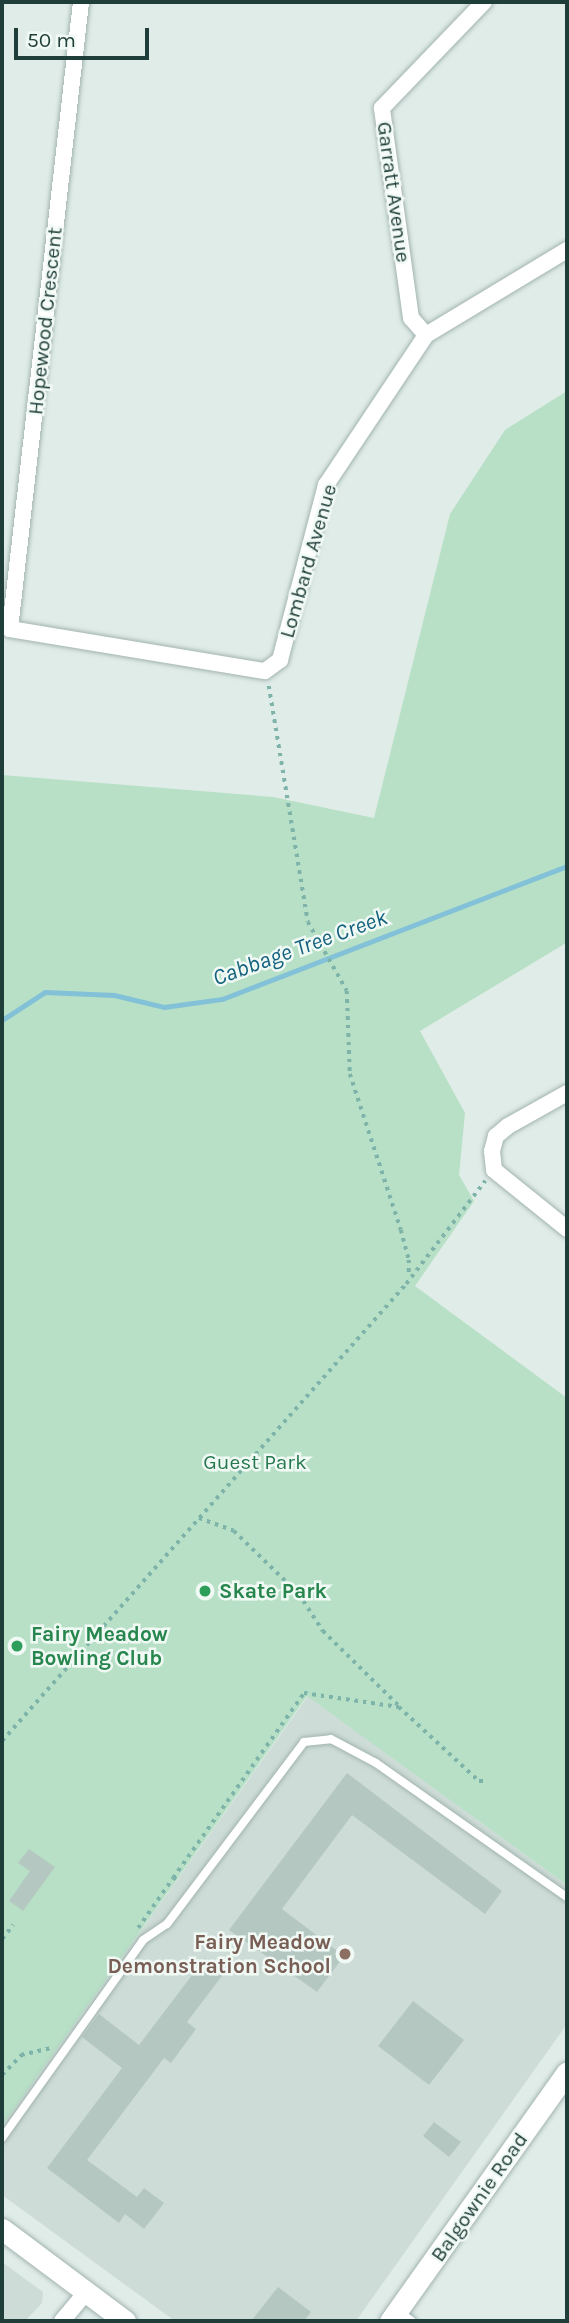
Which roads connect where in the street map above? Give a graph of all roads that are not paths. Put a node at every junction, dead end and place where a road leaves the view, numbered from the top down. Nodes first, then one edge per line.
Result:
1 (81, 2) edge
2 (484, 2) edge
3 (567, 250) edge
4 (426, 335) junction
5 (6, 632) edge
6 (567, 1093) edge
7 (567, 1229) edge
8 (567, 1897) edge
9 (567, 2072) edge
10 (2, 2137) edge
11 (2, 2229) edge
12 (86, 2292) junction
13 (400, 2318) edge
14 (62, 2321) edge
15 (125, 2321) edge

1 - 5 street, Hopewood Crescent
2 - 4 street, Garratt Avenue
3 - 4 street, Lombard Avenue
4 - 5 street, Lombard Avenue
6 - 7 street
8 - 10 lane
9 - 13 main road, Balgownie Road
11 - 12 main road
12 - 14 street
12 - 15 main road

